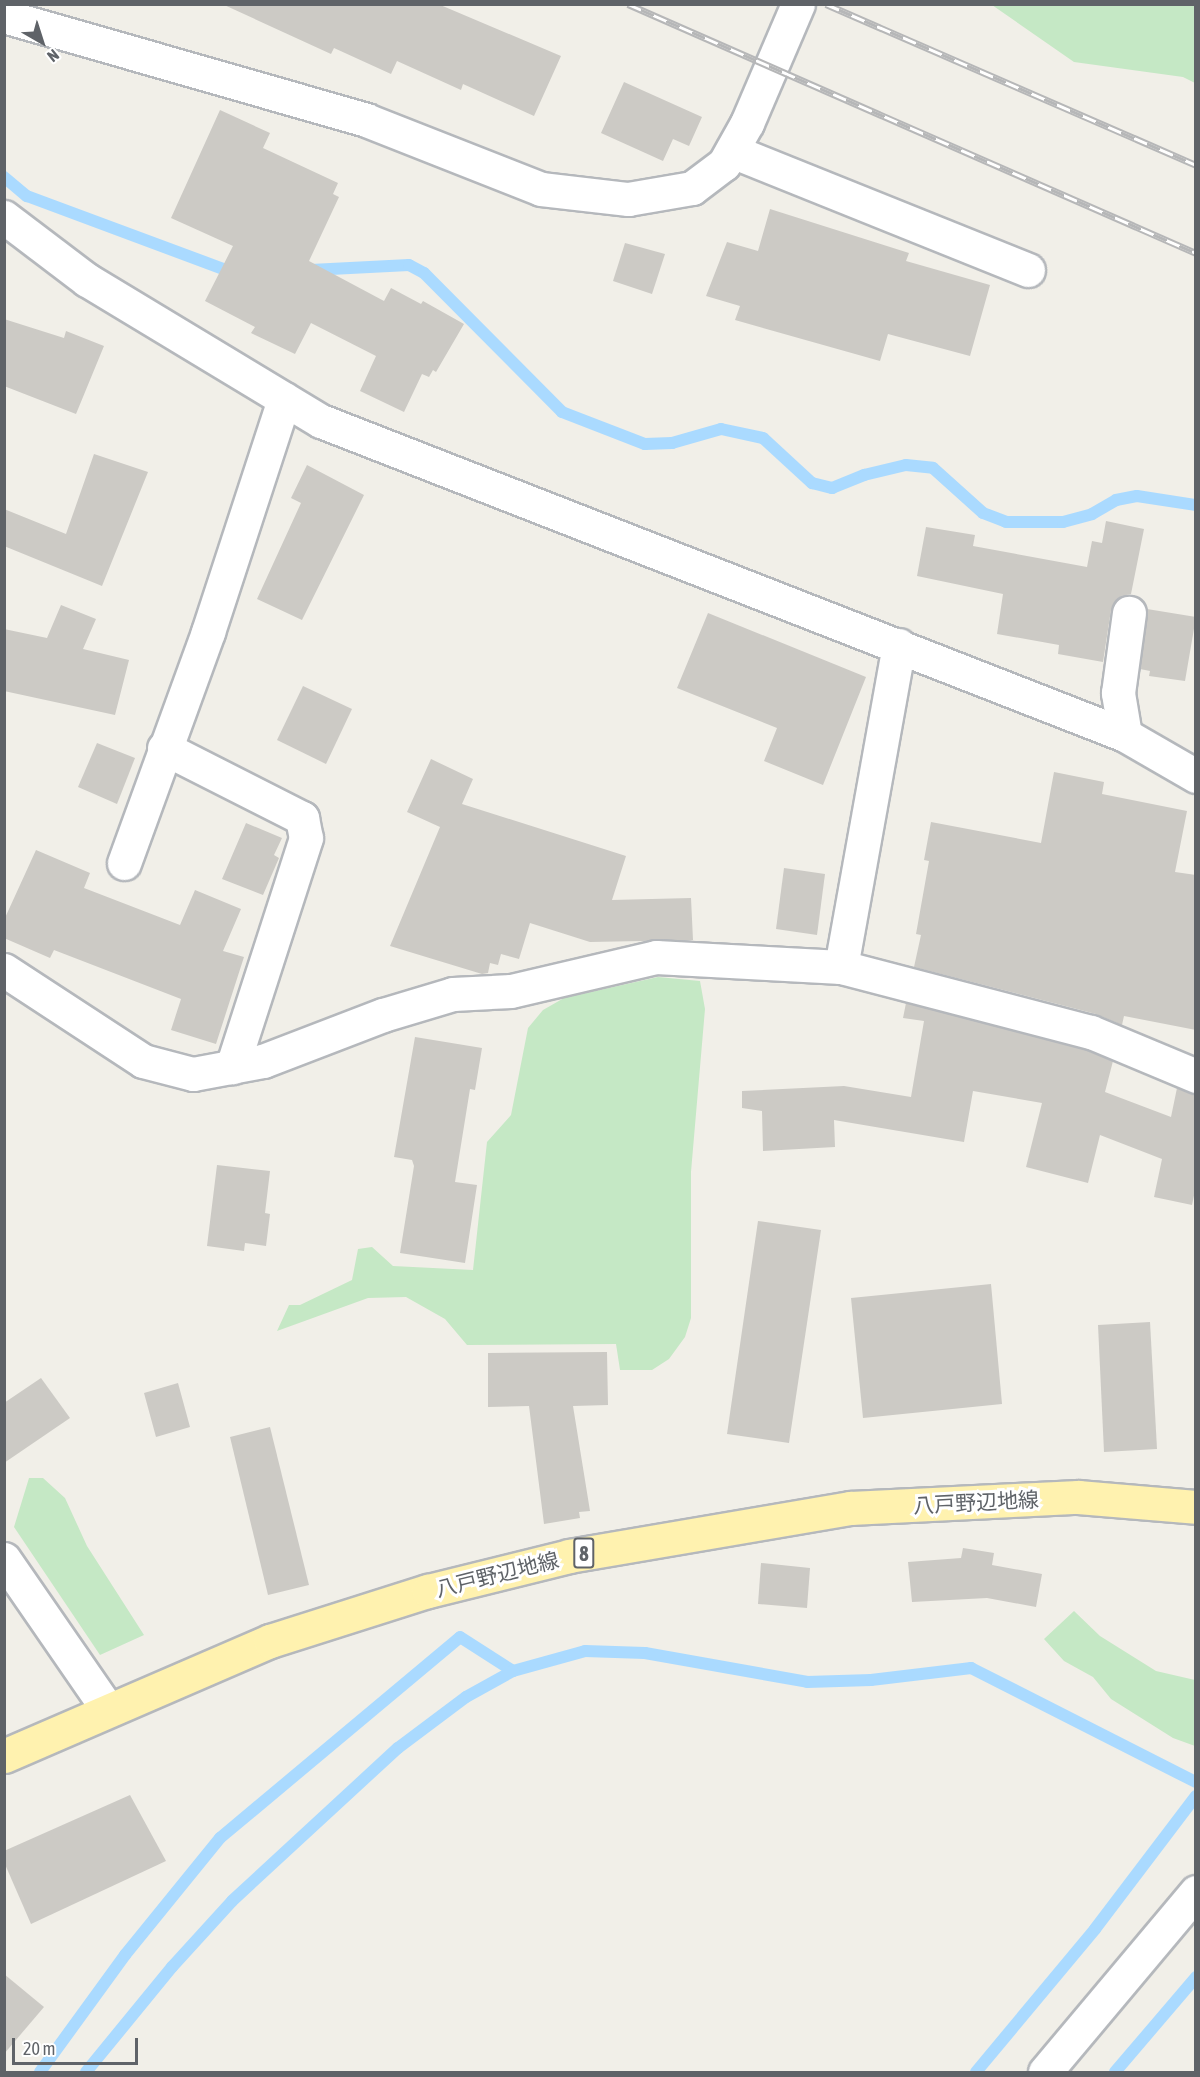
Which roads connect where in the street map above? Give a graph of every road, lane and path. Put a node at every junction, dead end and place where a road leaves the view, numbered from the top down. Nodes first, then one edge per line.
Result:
1 (798, 4) edge
2 (4, 15) edge
3 (732, 151) junction
4 (4, 217) edge
5 (1028, 270) dead end
6 (284, 399) junction
7 (1129, 613) dead end
8 (899, 645) junction
9 (1125, 735) junction
10 (164, 748) junction
11 (1196, 776) edge
12 (124, 863) dead end
13 (841, 967) junction
14 (4, 970) edge
15 (232, 1067) junction
16 (1196, 1076) edge
17 (1196, 1507) edge
18 (4, 1559) edge
19 (108, 1710) junction
20 (4, 1756) edge
21 (1196, 1892) edge
22 (1045, 2073) edge

1 - 3 street
2 - 3 street
3 - 5 street
4 - 6 street
6 - 8 street
6 - 10 street
7 - 9 street
8 - 9 street
8 - 13 street
9 - 11 street
10 - 12 street
10 - 15 street
13 - 15 street
13 - 16 street
14 - 15 street
17 - 19 main road, 八戸野辺地線 / 8
18 - 19 street
19 - 20 main road, 八戸野辺地線 / 8
21 - 22 street

